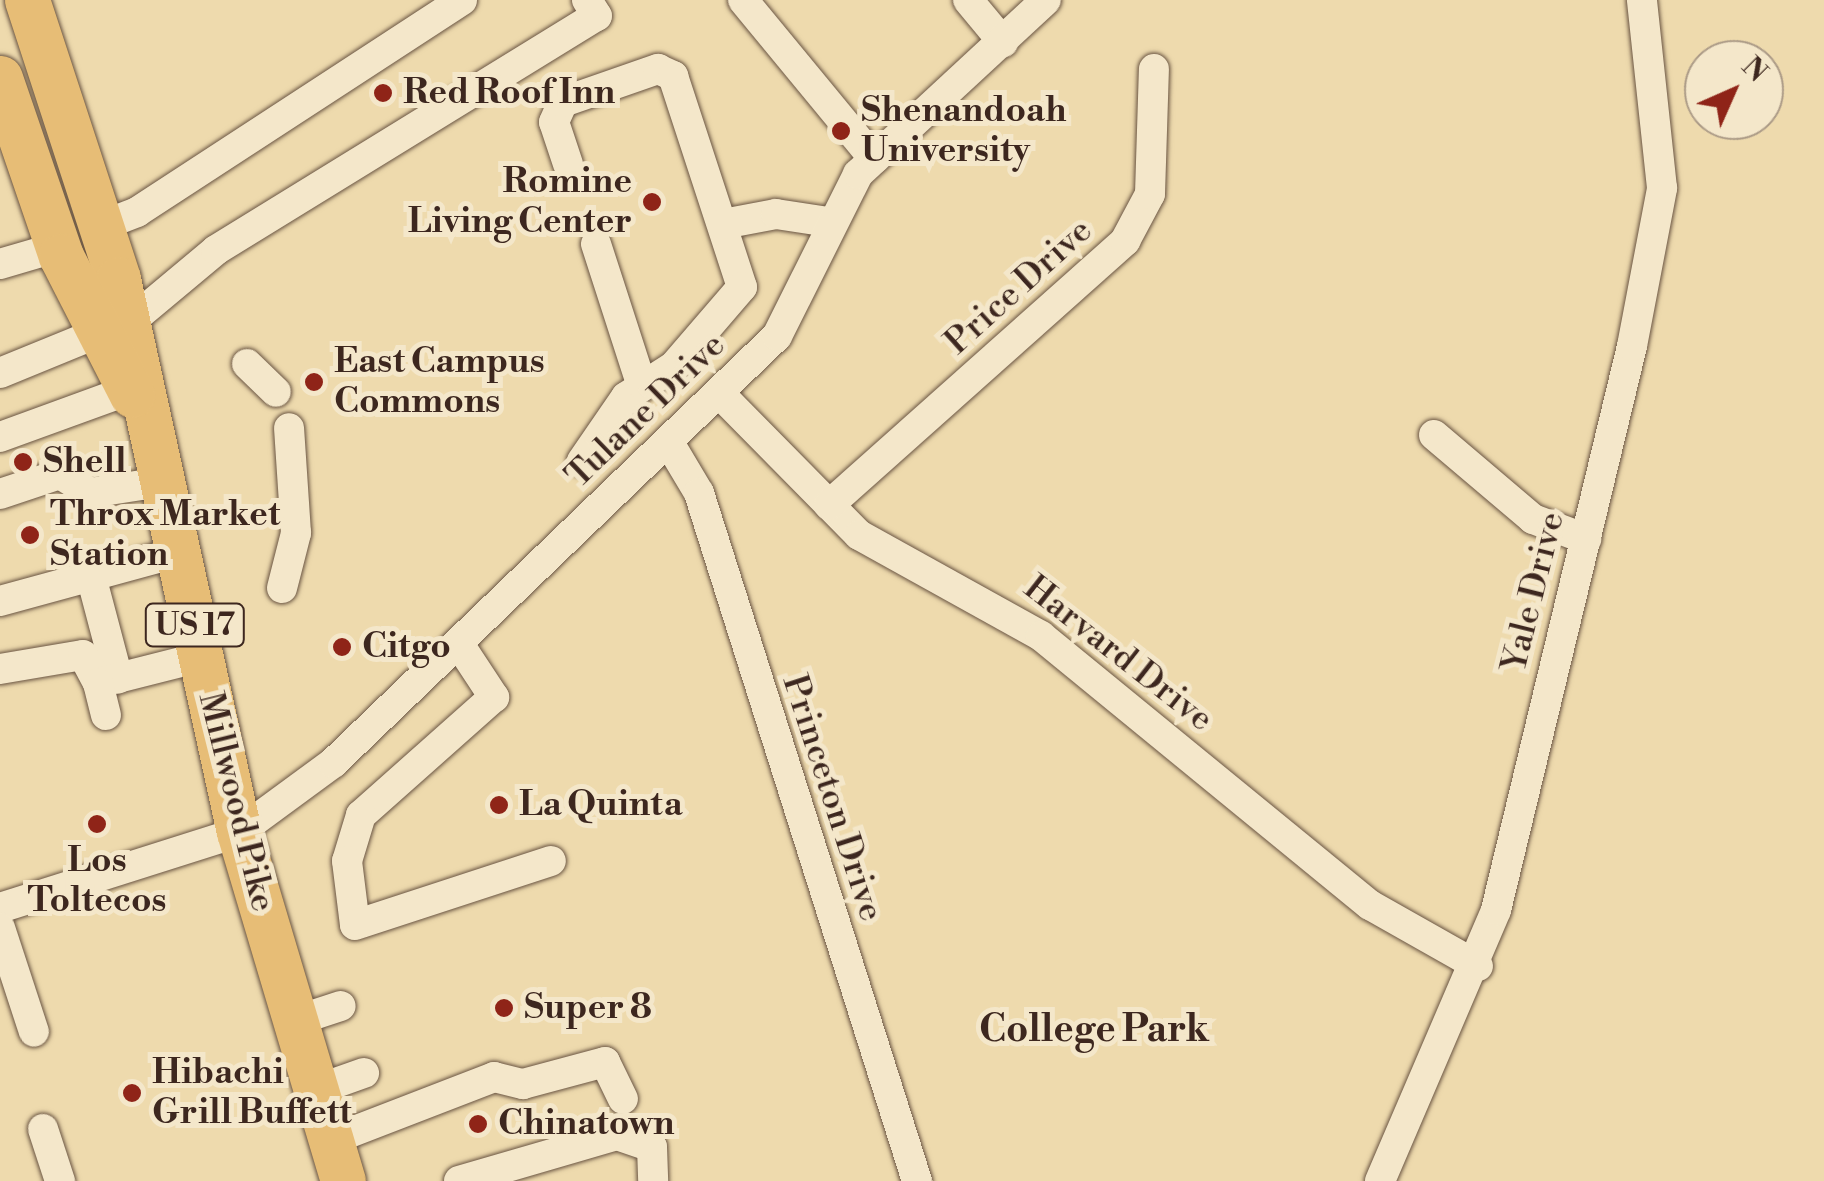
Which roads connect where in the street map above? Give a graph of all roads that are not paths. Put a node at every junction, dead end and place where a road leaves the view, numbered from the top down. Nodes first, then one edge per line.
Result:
1 (27, 0) edge
2 (462, 0) edge
3 (587, 0) edge
4 (743, 0) edge
5 (968, 0) edge
6 (1046, 0) edge
7 (1642, 0) edge
8 (1003, 42) junction
9 (1154, 70) dead end
10 (0, 78) edge
11 (874, 159) junction
12 (568, 164) dead end
13 (828, 222) junction
14 (724, 224) junction
15 (101, 226) junction
16 (596, 244) dead end
17 (58, 248) junction
18 (0, 264) edge
19 (114, 327) junction
20 (3, 358) edge
21 (248, 364) dead end
22 (641, 383) junction
23 (276, 392) dead end
24 (720, 394) junction
25 (137, 404) junction
26 (288, 428) dead end
27 (1434, 436) dead end
28 (0, 437) edge
29 (668, 442) junction
30 (582, 461) dead end
31 (162, 482) junction
32 (0, 494) edge
33 (828, 504) junction
34 (1586, 539) junction
35 (180, 552) junction
36 (91, 576) junction
37 (282, 588) dead end
38 (0, 601) edge
39 (459, 644) junction
40 (202, 657) junction
41 (0, 669) edge
42 (108, 681) junction
43 (106, 715) dead end
44 (239, 832) junction
45 (551, 861) dead end
46 (0, 908) edge
47 (0, 928) edge
48 (1478, 966) junction
49 (341, 1006) dead end
50 (295, 1021) junction
51 (34, 1032) dead end
52 (364, 1073) dead end
53 (316, 1090) junction
54 (622, 1099) dead end
55 (43, 1130) dead end
56 (337, 1160) edge
57 (60, 1181) edge
58 (459, 1181) edge
59 (653, 1181) edge
60 (917, 1181) edge
61 (1380, 1181) edge

1 - 15 highway, Millwood Pike / US 17
2 - 15 street
3 - 19 street
4 - 11 street
5 - 8 street
6 - 8 street, Tulane Drive
7 - 34 street, Yale Drive
8 - 11 street, Tulane Drive
9 - 33 street, Price Drive
10 - 17 highway, Millwood Pike / US 17
11 - 13 street, Tulane Drive
12 - 14 street
13 - 14 street
13 - 24 street, Tulane Drive
14 - 22 street
15 - 19 highway, Millwood Pike / US 17
16 - 22 street
17 - 18 street
17 - 19 highway, Millwood Pike / US 17
19 - 20 street
19 - 25 highway, Millwood Pike / US 17
21 - 23 street
22 - 30 street
24 - 29 street, Tulane Drive
24 - 33 street, Harvard Drive
25 - 28 street
25 - 31 highway, Millwood Pike / US 17
26 - 37 street
27 - 34 street
29 - 39 street, Tulane Drive
29 - 60 street, Princeton Drive
31 - 32 street
31 - 35 highway, Millwood Pike / US 17
33 - 48 street, Harvard Drive
34 - 48 street, Yale Drive
35 - 36 street
35 - 40 highway, Millwood Pike / US 17
36 - 38 street
36 - 42 street
39 - 44 street, Tulane Drive
39 - 45 street
40 - 42 street
40 - 44 highway, Millwood Pike / US 17
41 - 42 street
42 - 43 street
44 - 46 street, Tulane Drive
44 - 50 highway, Millwood Pike / US 17
47 - 51 street
48 - 61 street, Yale Drive
49 - 50 street
50 - 53 highway, Millwood Pike / US 17
52 - 53 street
53 - 56 highway, Millwood Pike / US 17
54 - 56 street
55 - 57 street
58 - 59 street

